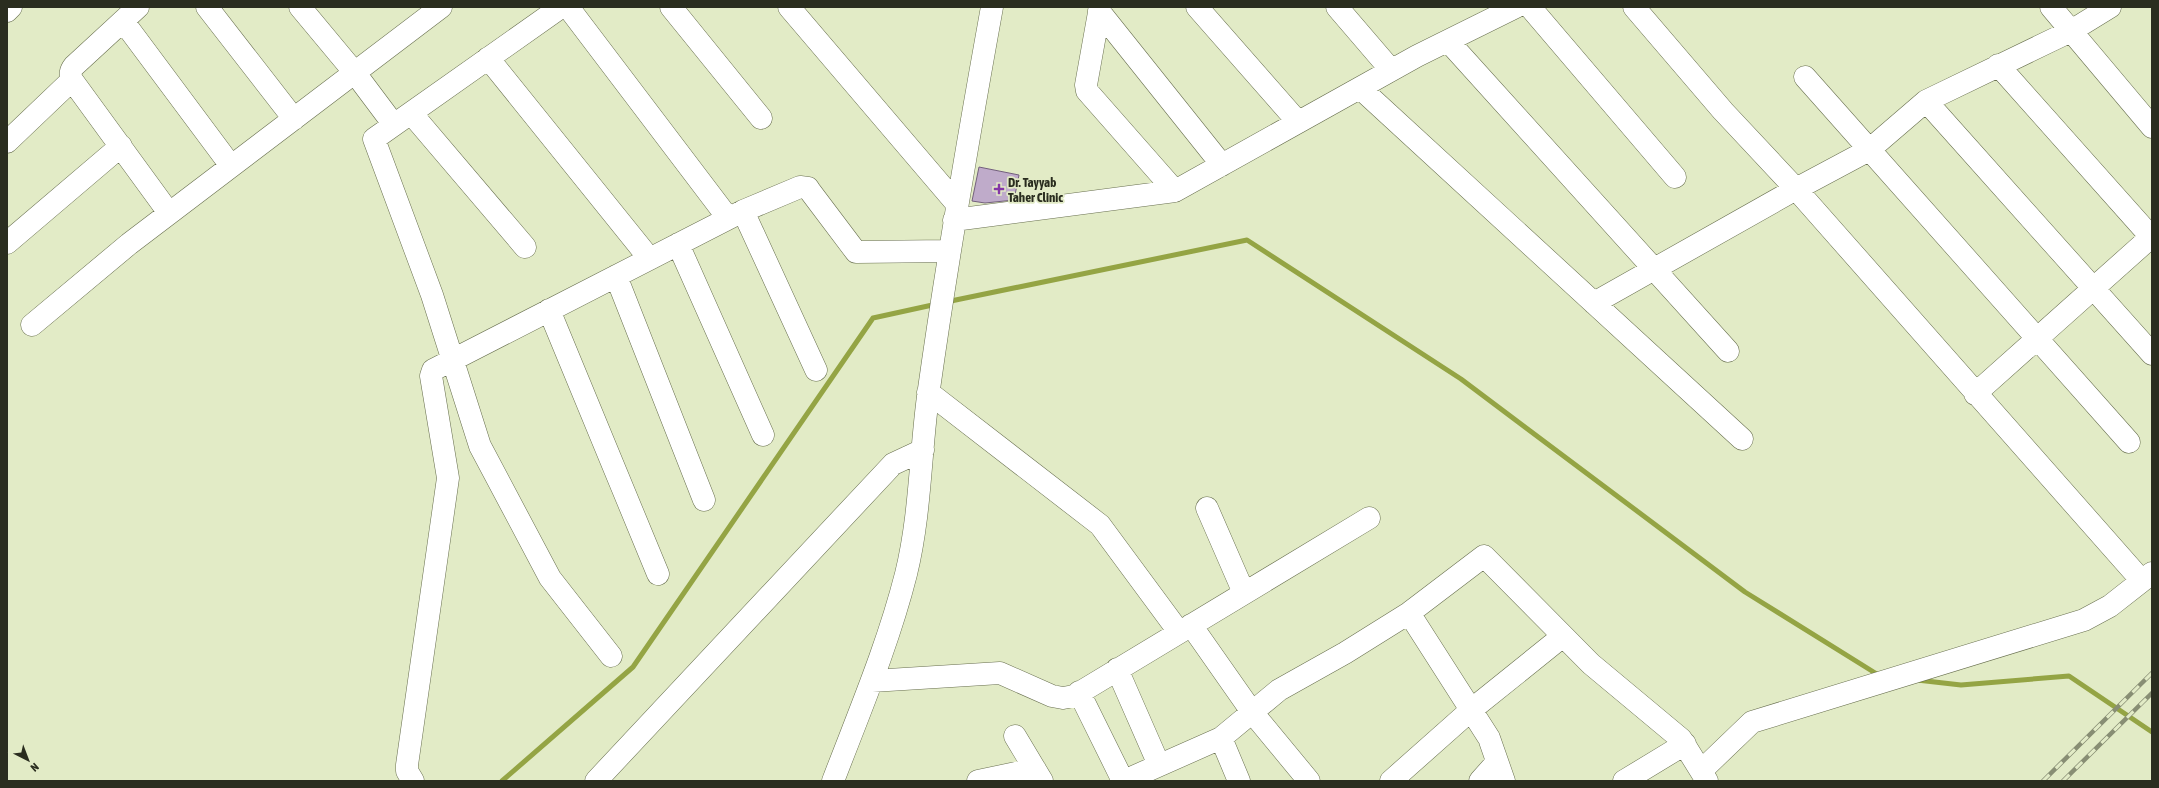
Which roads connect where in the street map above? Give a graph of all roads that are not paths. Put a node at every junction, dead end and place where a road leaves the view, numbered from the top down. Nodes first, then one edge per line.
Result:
1 (11, 7) edge
2 (207, 7) edge
3 (300, 7) edge
4 (441, 7) edge
5 (561, 7) edge
6 (568, 7) edge
7 (671, 7) edge
8 (789, 7) edge
9 (992, 7) edge
10 (1197, 7) edge
11 (1337, 7) edge
12 (1516, 7) edge
13 (1530, 7) edge
14 (1634, 7) edge
15 (2051, 7) edge
16 (2110, 7) edge
17 (1099, 9) edge
18 (7, 11) edge
19 (130, 14) edge
20 (2071, 31) junction
21 (1448, 41) junction
22 (488, 58) junction
23 (1998, 65) junction
24 (1391, 70) junction
25 (355, 73) junction
26 (1805, 77) dead end
27 (72, 80) junction
28 (1360, 88) junction
29 (1926, 101) junction
30 (294, 118) junction
31 (761, 118) dead end
32 (402, 119) junction
33 (1298, 122) junction
34 (2152, 127) edge
35 (7, 142) edge
36 (121, 146) junction
37 (1869, 150) junction
38 (1222, 165) junction
39 (231, 166) junction
40 (1675, 177) dead end
41 (1796, 189) junction
42 (1175, 191) junction
43 (956, 212) junction
44 (169, 213) junction
45 (735, 214) junction
46 (2152, 238) edge
47 (7, 243) edge
48 (678, 244) junction
49 (525, 247) dead end
50 (950, 251) junction
51 (649, 258) junction
52 (1655, 269) junction
53 (616, 276) junction
54 (2094, 289) junction
55 (1594, 303) junction
56 (549, 310) junction
57 (32, 325) dead end
58 (2037, 340) junction
59 (1728, 351) dead end
60 (2152, 354) edge
61 (453, 359) junction
62 (816, 370) dead end
63 (928, 392) junction
64 (1975, 394) junction
65 (763, 436) dead end
66 (1742, 439) dead end
67 (2129, 442) dead end
68 (923, 450) junction
69 (704, 500) dead end
70 (1207, 508) dead end
71 (1369, 518) dead end
72 (658, 574) dead end
73 (2147, 577) edge
74 (1244, 593) junction
75 (1409, 613) junction
76 (1185, 629) junction
77 (1563, 636) junction
78 (612, 656) dead end
79 (1117, 669) junction
80 (872, 681) junction
81 (1080, 692) junction
82 (1471, 710) junction
83 (1252, 712) junction
84 (1015, 736) dead end
85 (1221, 738) junction
86 (1685, 744) junction
87 (1159, 765) junction
88 (1501, 771) edge
89 (1038, 775) edge
90 (1704, 776) edge
91 (413, 781) edge
92 (596, 781) edge
93 (833, 781) edge
94 (978, 781) edge
95 (1124, 781) edge
96 (1239, 781) edge
97 (1309, 781) edge
98 (1391, 781) edge
99 (1480, 781) edge
100 (1624, 781) edge

1 - 18 street
2 - 30 street
3 - 25 street
4 - 25 street
5 - 22 street
6 - 45 street
7 - 31 street
8 - 43 street
9 - 43 street
10 - 33 street
11 - 24 street
12 - 21 street
13 - 40 street
14 - 41 street
15 - 20 street
16 - 20 street
17 - 38 street
17 - 42 street
19 - 27 street
19 - 39 street
20 - 23 street
20 - 34 street
21 - 24 street
21 - 52 street
22 - 32 street
22 - 51 street
23 - 29 street
23 - 46 street
24 - 28 street
25 - 30 street
25 - 32 street
26 - 37 street
27 - 35 street
27 - 36 street
28 - 33 street
28 - 55 street
29 - 37 street
29 - 54 street
30 - 39 street
32 - 49 street
32 - 61 street
33 - 38 street
36 - 44 street
36 - 47 street
37 - 41 street
37 - 58 street
38 - 42 street
39 - 44 street
41 - 52 street
41 - 64 street
42 - 43 street
43 - 50 street
44 - 57 street
45 - 48 street
45 - 50 street
45 - 62 street
46 - 54 street
48 - 51 street
48 - 65 street
50 - 63 street
51 - 53 street
52 - 55 street
52 - 59 street
53 - 56 street
53 - 69 street
54 - 58 street
54 - 60 street
55 - 66 street
56 - 61 street
56 - 72 street
58 - 64 street
58 - 67 street
61 - 78 street
61 - 91 street
63 - 68 street
63 - 76 street
64 - 73 street
68 - 80 street
68 - 92 street
70 - 74 street
71 - 74 street
73 - 90 street
74 - 76 street
75 - 77 street
75 - 82 street
75 - 83 street
76 - 79 street
76 - 83 street
77 - 82 street
77 - 86 street
79 - 81 street
79 - 87 street
80 - 81 street
80 - 93 street
81 - 95 street
82 - 88 street
82 - 98 street
83 - 85 street
83 - 97 street
84 - 89 street
85 - 87 street
85 - 96 street
86 - 90 street
86 - 100 street
87 - 95 street
88 - 99 street
89 - 94 street

